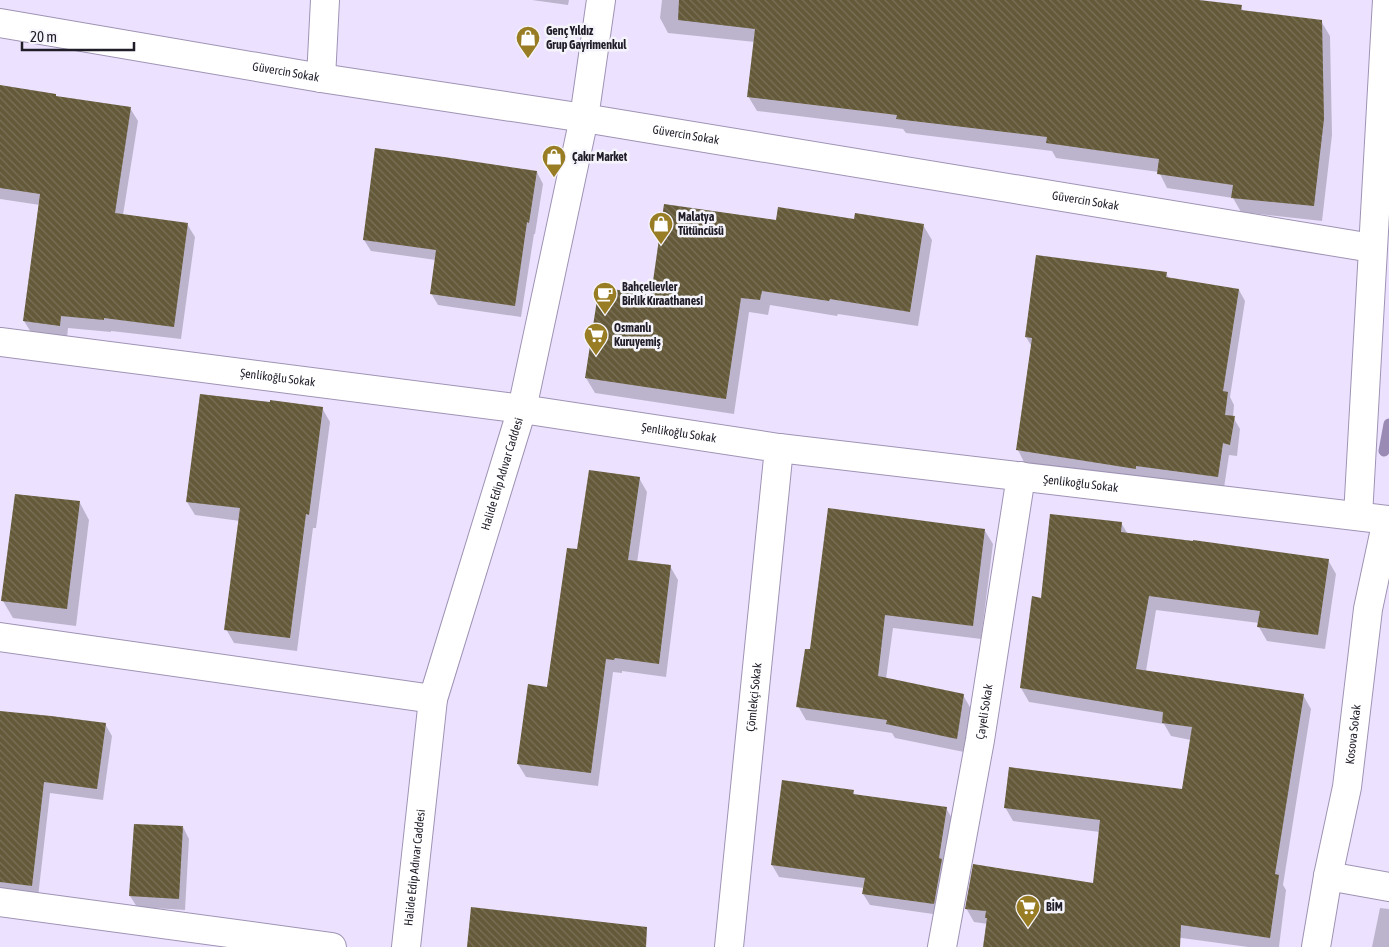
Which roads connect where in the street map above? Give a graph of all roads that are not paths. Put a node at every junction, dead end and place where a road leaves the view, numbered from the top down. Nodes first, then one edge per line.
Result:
1 (325, 0) edge
2 (601, 0) edge
3 (1386, 0) edge
4 (0, 23) edge
5 (321, 78) junction
6 (584, 118) junction
7 (1372, 248) junction
8 (0, 342) edge
9 (522, 409) junction
10 (779, 448) junction
11 (1021, 476) junction
12 (1358, 516) junction
13 (1388, 520) edge
14 (0, 637) edge
15 (433, 699) junction
16 (1328, 876) junction
17 (1389, 887) edge
18 (0, 902) edge
19 (332, 947) edge
20 (406, 947) edge
21 (729, 947) edge
22 (942, 947) edge
23 (1316, 947) edge

1 - 5 street
2 - 6 street, Halide Edip Adıvar Caddesi
3 - 7 street
4 - 5 street, Güvercin Sokak
5 - 6 street, Güvercin Sokak
6 - 7 street, Güvercin Sokak
6 - 9 street, Halide Edip Adıvar Caddesi
7 - 12 street
8 - 9 street, Şenlikoğlu Sokak
9 - 10 street, Şenlikoğlu Sokak
9 - 15 street, Halide Edip Adıvar Caddesi
10 - 11 street, Şenlikoğlu Sokak
10 - 21 street, Çömlekçi Sokak
11 - 12 street, Şenlikoğlu Sokak
11 - 22 street, Çayeli Sokak
12 - 13 street, Şenlikoğlu Sokak
13 - 16 street, Kosova Sokak
14 - 15 street
15 - 20 street, Halide Edip Adıvar Caddesi
16 - 17 street
16 - 23 street, Kosova Sokak
18 - 19 street

